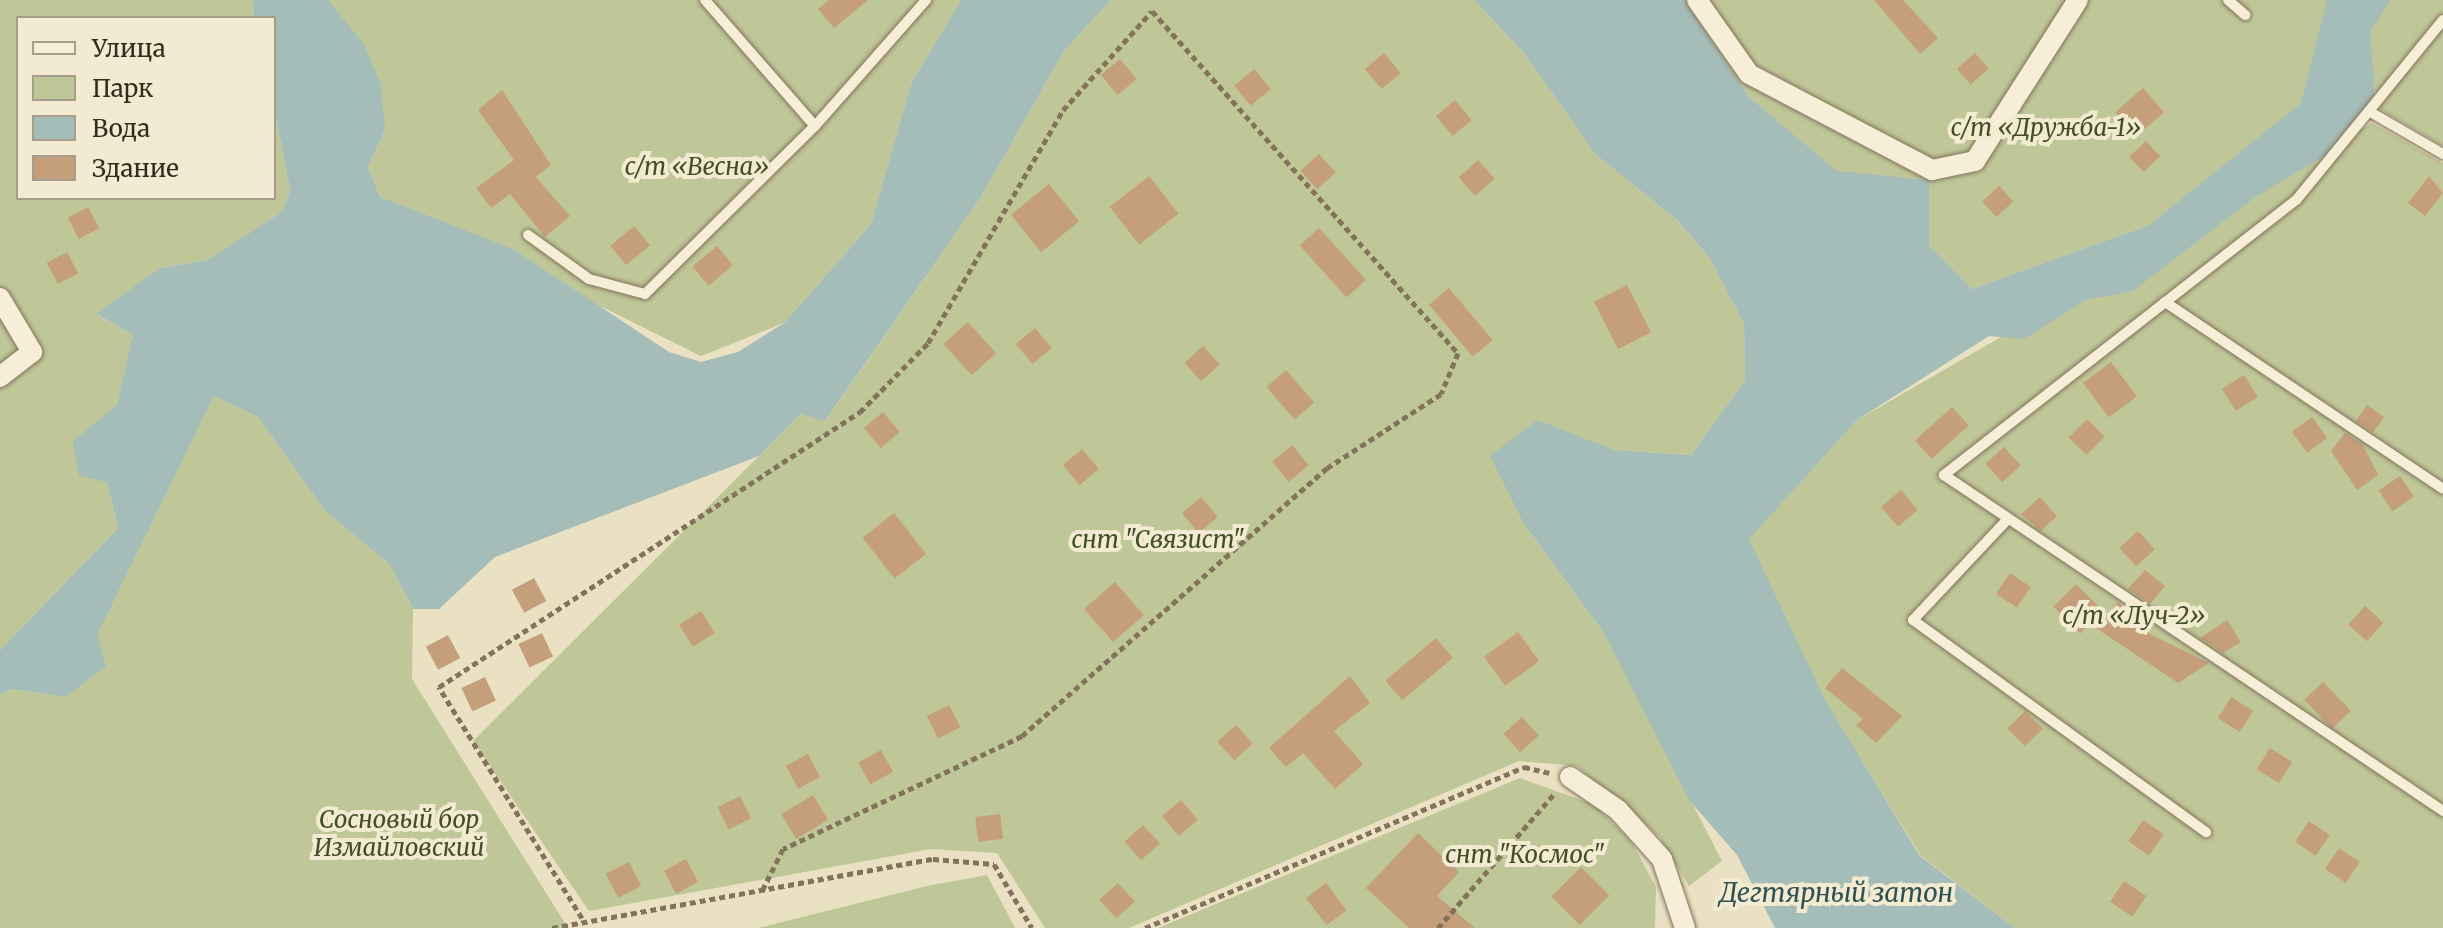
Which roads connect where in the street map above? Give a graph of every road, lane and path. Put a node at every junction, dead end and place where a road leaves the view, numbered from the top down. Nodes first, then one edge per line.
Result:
1 (705, 0) edge
2 (926, 0) edge
3 (1697, 0) edge
4 (2078, 0) edge
5 (2228, 0) edge
6 (2245, 15) dead end
7 (2443, 20) edge
8 (2372, 113) junction
9 (815, 126) junction
10 (2443, 154) edge
11 (528, 235) dead end
12 (0, 298) edge
13 (2165, 302) junction
14 (0, 377) edge
15 (2443, 489) edge
16 (2006, 521) junction
17 (1570, 777) junction
18 (2443, 811) edge
19 (2206, 832) dead end
20 (762, 891) junction
21 (582, 918) junction
22 (552, 928) edge
23 (1032, 928) edge
24 (1145, 928) edge
25 (1438, 928) edge
26 (1685, 928) edge

1 - 9 lane
2 - 9 lane
3 - 4 street
5 - 6 lane
7 - 8 lane
8 - 10 lane
8 - 13 lane
9 - 11 lane
12 - 14 street
13 - 15 lane
13 - 16 lane
16 - 18 lane
16 - 19 lane
17 - 24 path
17 - 25 path
17 - 26 street
20 - 21 path
20 - 21 path
20 - 23 path
21 - 22 path

